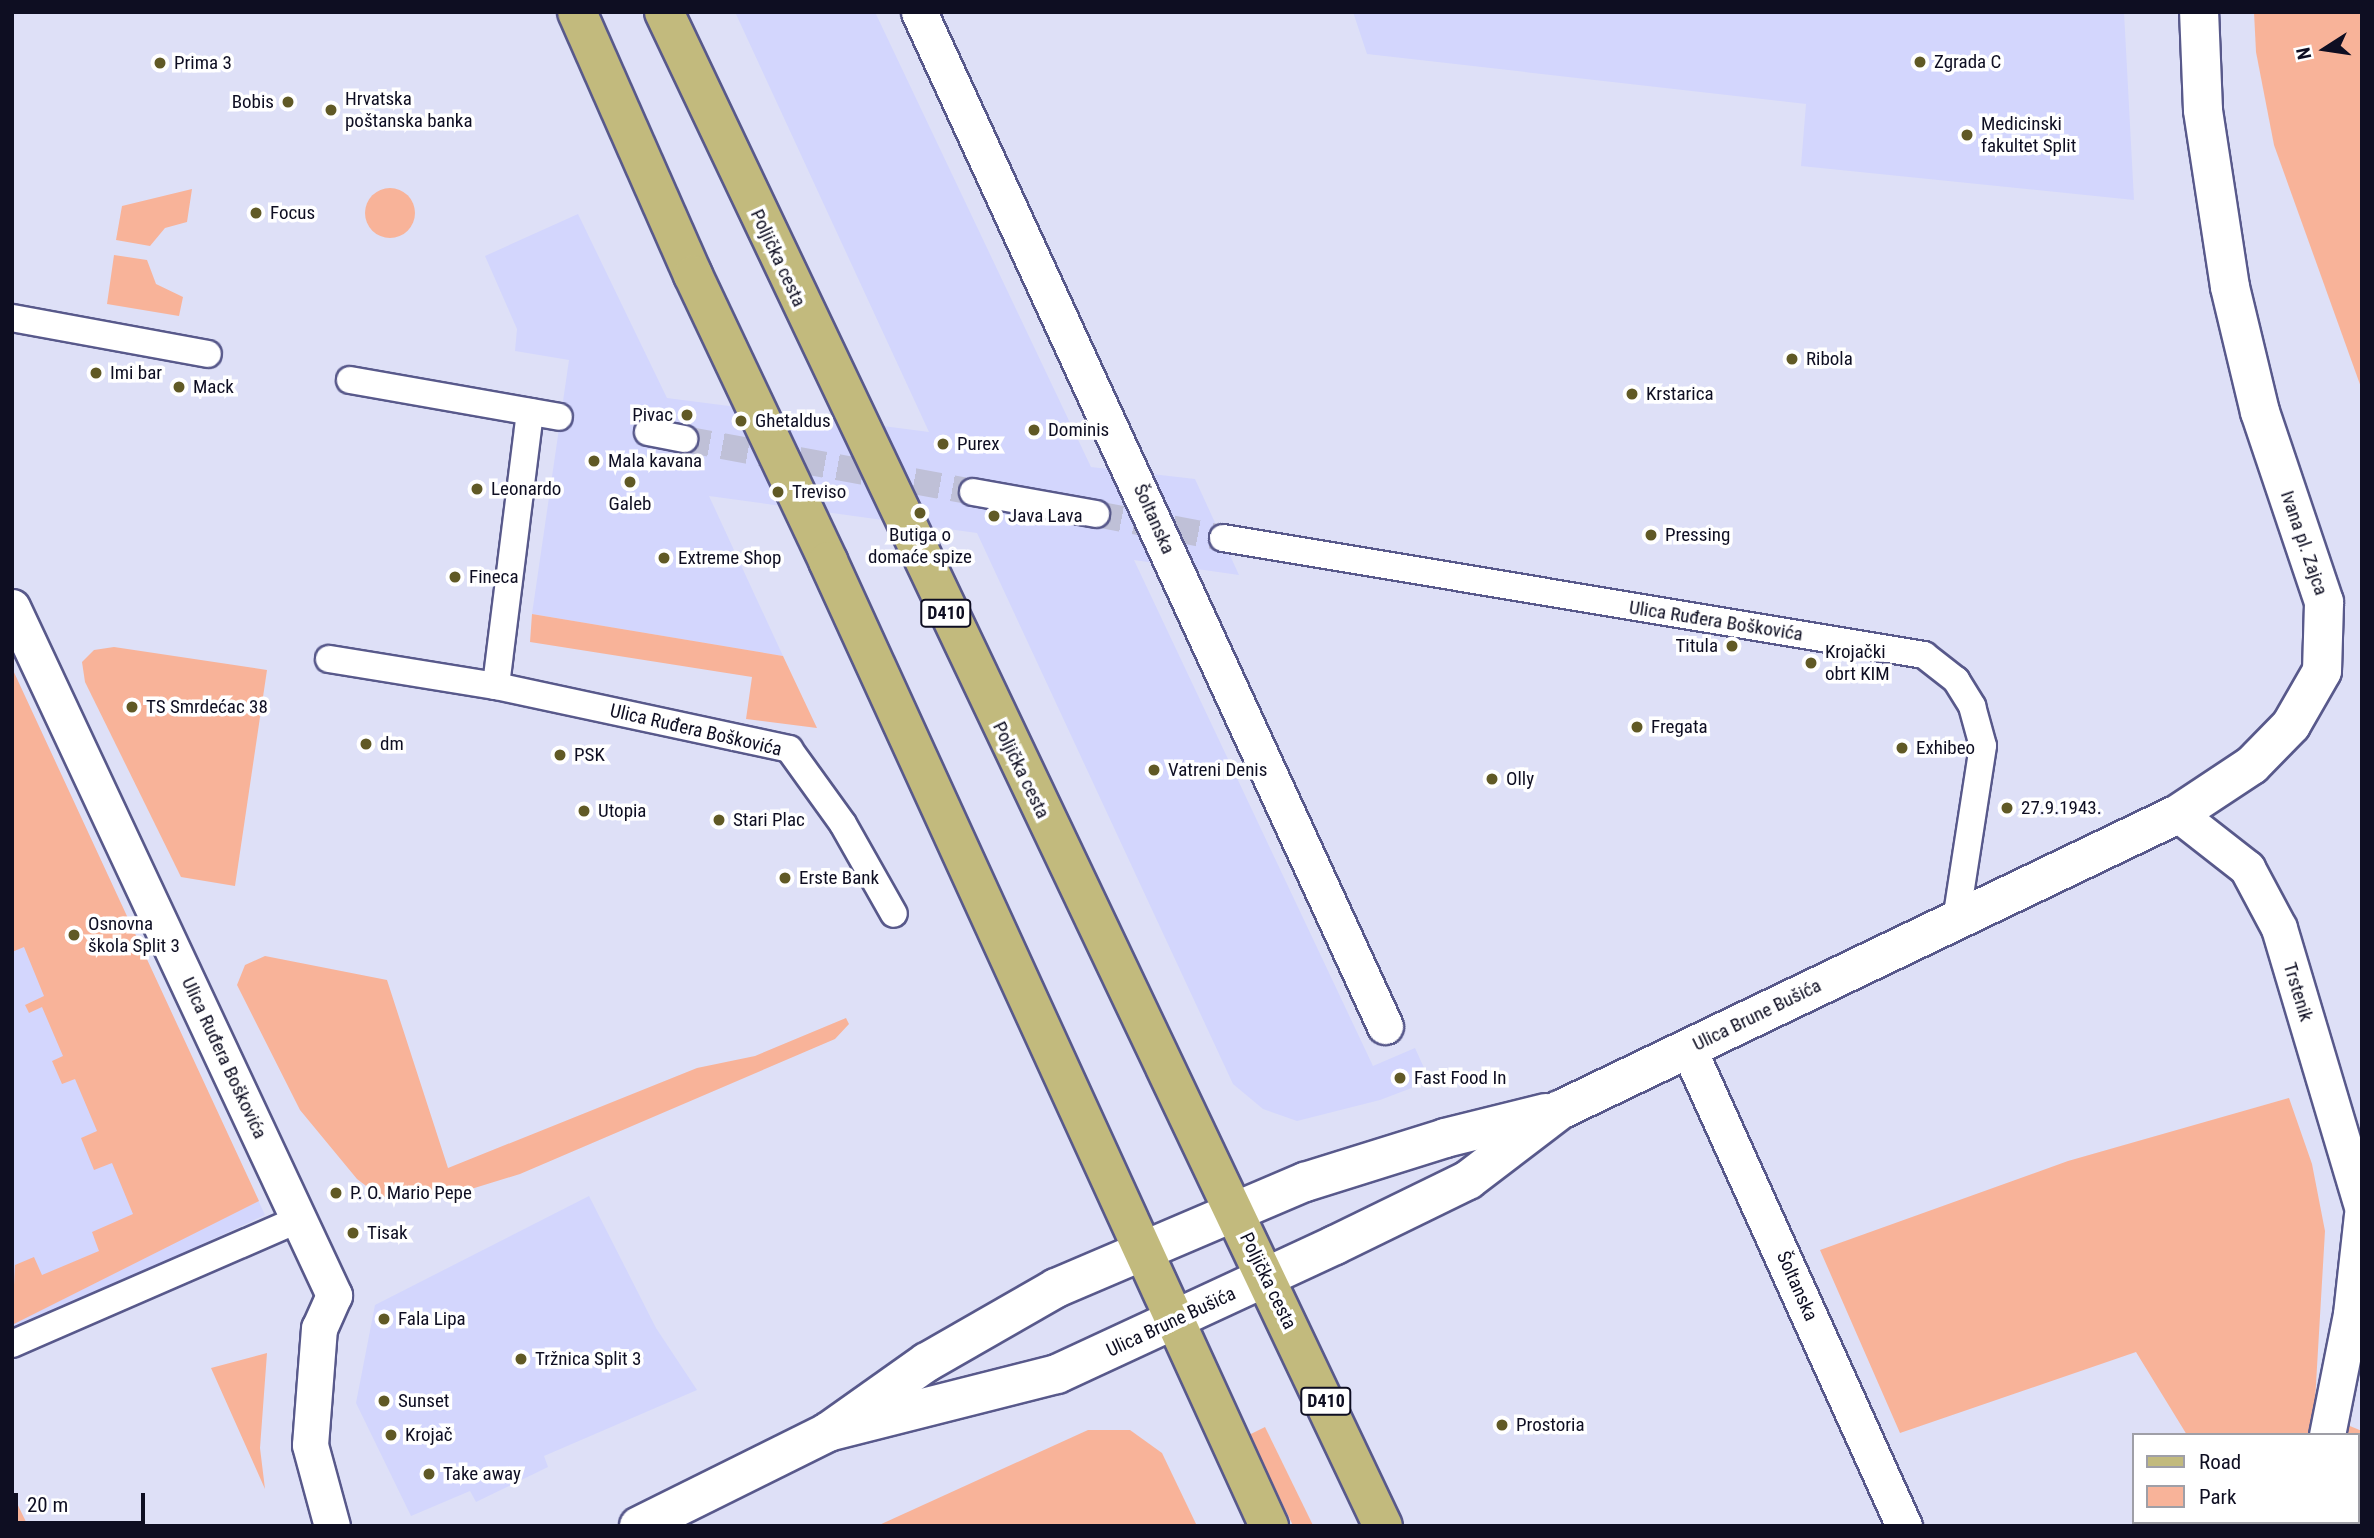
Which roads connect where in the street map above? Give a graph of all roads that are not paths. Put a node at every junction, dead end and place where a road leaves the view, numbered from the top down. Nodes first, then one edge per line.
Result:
1 (577, 12) edge
2 (664, 12) edge
3 (919, 12) edge
4 (2199, 12) edge
5 (12, 318) edge
6 (208, 354) dead end
7 (350, 380) dead end
8 (530, 412) junction
9 (559, 417) dead end
10 (648, 432) dead end
11 (684, 439) tunnel mouth
12 (973, 492) tunnel mouth
13 (1097, 514) tunnel mouth
14 (1223, 538) tunnel mouth
15 (14, 608) edge
16 (329, 659) dead end
17 (496, 686) junction
18 (2178, 814) junction
19 (894, 914) dead end
20 (1956, 921) junction
21 (1385, 1026) dead end
22 (1688, 1048) junction
23 (1560, 1110) junction
24 (2362, 1206) edge
25 (1233, 1211) junction
26 (2362, 1215) edge
27 (299, 1219) junction
28 (1141, 1251) junction
29 (1266, 1278) junction
30 (1174, 1321) junction
31 (12, 1344) edge
32 (828, 1432) junction
33 (2327, 1433) edge
34 (332, 1526) edge
35 (639, 1526) edge
36 (1269, 1526) edge
37 (1383, 1526) edge
38 (1903, 1526) edge

1 - 28 main road
2 - 25 main road, Poljička cesta / D410
3 - 21 street, Šoltanska
4 - 18 street, Ivana pl. Zajca
5 - 6 street
7 - 8 street
8 - 9 street
8 - 17 street
10 - 11 street
12 - 13 street
14 - 20 street, Ulica Ruđera Boškovića
15 - 27 street, Ulica Ruđera Boškovića
16 - 17 street, Ulica Ruđera Boškovića
17 - 19 street, Ulica Ruđera Boškovića
18 - 20 street, Ivana pl. Zajca
18 - 24 street, Trstenik
20 - 22 street, Ulica Brune Bušića
22 - 23 street, Ulica Brune Bušića
22 - 38 street, Šoltanska
23 - 25 street, Ulica Brune Bušića
23 - 29 street, Ulica Brune Bušića
25 - 28 street, Ulica Brune Bušića
25 - 29 main road, Poljička cesta / D410
26 - 33 street
27 - 31 street
27 - 34 street, Ulica Ruđera Boškovića
28 - 30 main road
28 - 32 street, Ulica Brune Bušića
29 - 30 street, Ulica Brune Bušića
29 - 37 main road, Poljička cesta / D410
30 - 32 street, Ulica Brune Bušića
30 - 36 main road
32 - 35 street, Ulica Brune Bušića

